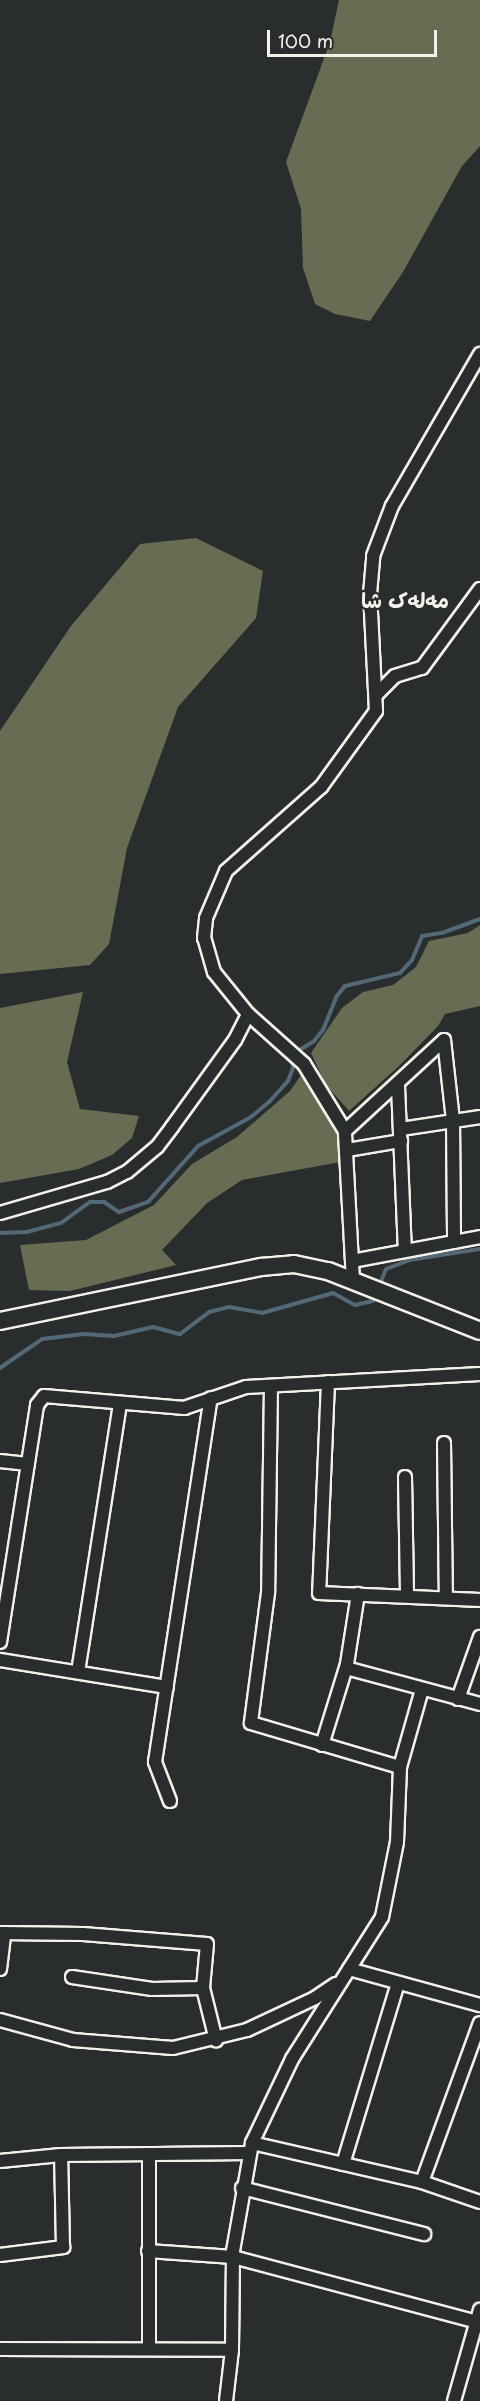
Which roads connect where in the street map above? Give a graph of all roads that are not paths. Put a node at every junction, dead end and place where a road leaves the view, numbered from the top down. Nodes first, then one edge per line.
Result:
1 (480, 354) edge
2 (480, 589) edge
3 (377, 694) junction
4 (248, 1014) junction
5 (398, 1086) junction
6 (480, 1117) edge
7 (453, 1120) junction
8 (345, 1131) junction
9 (401, 1135) junction
10 (347, 1150) junction
11 (0, 1213) edge
12 (480, 1237) edge
13 (454, 1242) junction
14 (405, 1250) junction
15 (352, 1261) junction
16 (358, 1284) junction
17 (0, 1322) edge
18 (480, 1331) edge
19 (480, 1374) edge
20 (327, 1382) junction
21 (271, 1386) junction
22 (211, 1398) junction
23 (120, 1402) junction
24 (444, 1443) dead end
25 (0, 1461) edge
26 (28, 1464) junction
27 (405, 1477) dead end
28 (358, 1594) junction
29 (407, 1595) junction
30 (446, 1597) junction
31 (480, 1600) edge
32 (480, 1637) edge
33 (0, 1642) edge
34 (0, 1660) edge
35 (346, 1668) junction
36 (78, 1672) junction
37 (167, 1687) junction
38 (422, 1689) junction
39 (458, 1699) junction
40 (480, 1704) edge
41 (322, 1745) junction
42 (400, 1767) junction
43 (170, 1801) dead end
44 (2, 1934) edge
45 (0, 1969) edge
46 (346, 1974) junction
47 (72, 1977) dead end
48 (398, 1983) junction
49 (203, 1988) junction
50 (480, 2006) edge
51 (0, 2020) edge
52 (480, 2023) edge
53 (216, 2040) junction
54 (250, 2148) junction
55 (61, 2155) junction
56 (149, 2157) junction
57 (0, 2161) edge
58 (343, 2164) junction
59 (422, 2182) junction
60 (242, 2188) junction
61 (480, 2202) edge
62 (424, 2234) dead end
63 (148, 2251) junction
64 (0, 2255) edge
65 (234, 2257) junction
66 (478, 2316) edge
67 (0, 2349) edge
68 (149, 2349) junction
69 (232, 2350) junction
70 (226, 2401) edge
71 (454, 2401) edge

1 - 3 street
2 - 3 street
3 - 4 street
4 - 8 street
4 - 11 street
5 - 7 street
5 - 8 street
5 - 9 street
6 - 7 street
7 - 9 street
7 - 13 street
8 - 10 street
9 - 10 street
9 - 14 street
10 - 15 street
12 - 13 street
13 - 14 street
14 - 15 street
15 - 16 street
16 - 17 main road
16 - 18 main road
19 - 20 street
20 - 21 street
20 - 28 street
21 - 22 street
21 - 41 street
22 - 23 street
22 - 37 street
23 - 26 street
23 - 36 street
24 - 30 street
25 - 26 street
26 - 33 street
27 - 29 street
28 - 29 street
28 - 35 street
29 - 30 street
30 - 31 street
32 - 39 street
34 - 36 street
35 - 38 street
35 - 41 street
36 - 37 street
37 - 43 street
38 - 39 street
38 - 42 street
39 - 40 street
41 - 42 street
42 - 46 street
44 - 45 street
44 - 49 street
46 - 48 street
46 - 53 street
46 - 54 street
47 - 49 street
48 - 50 street
48 - 58 street
49 - 53 street
51 - 53 street
52 - 59 street
54 - 56 street
54 - 58 street
54 - 60 street
55 - 56 street
55 - 57 street
55 - 64 street
56 - 63 street
58 - 59 street
59 - 61 street
60 - 62 street
60 - 65 street
63 - 65 street
63 - 68 street
65 - 66 street
65 - 69 street
66 - 71 street
67 - 68 street
68 - 69 street
69 - 70 street

